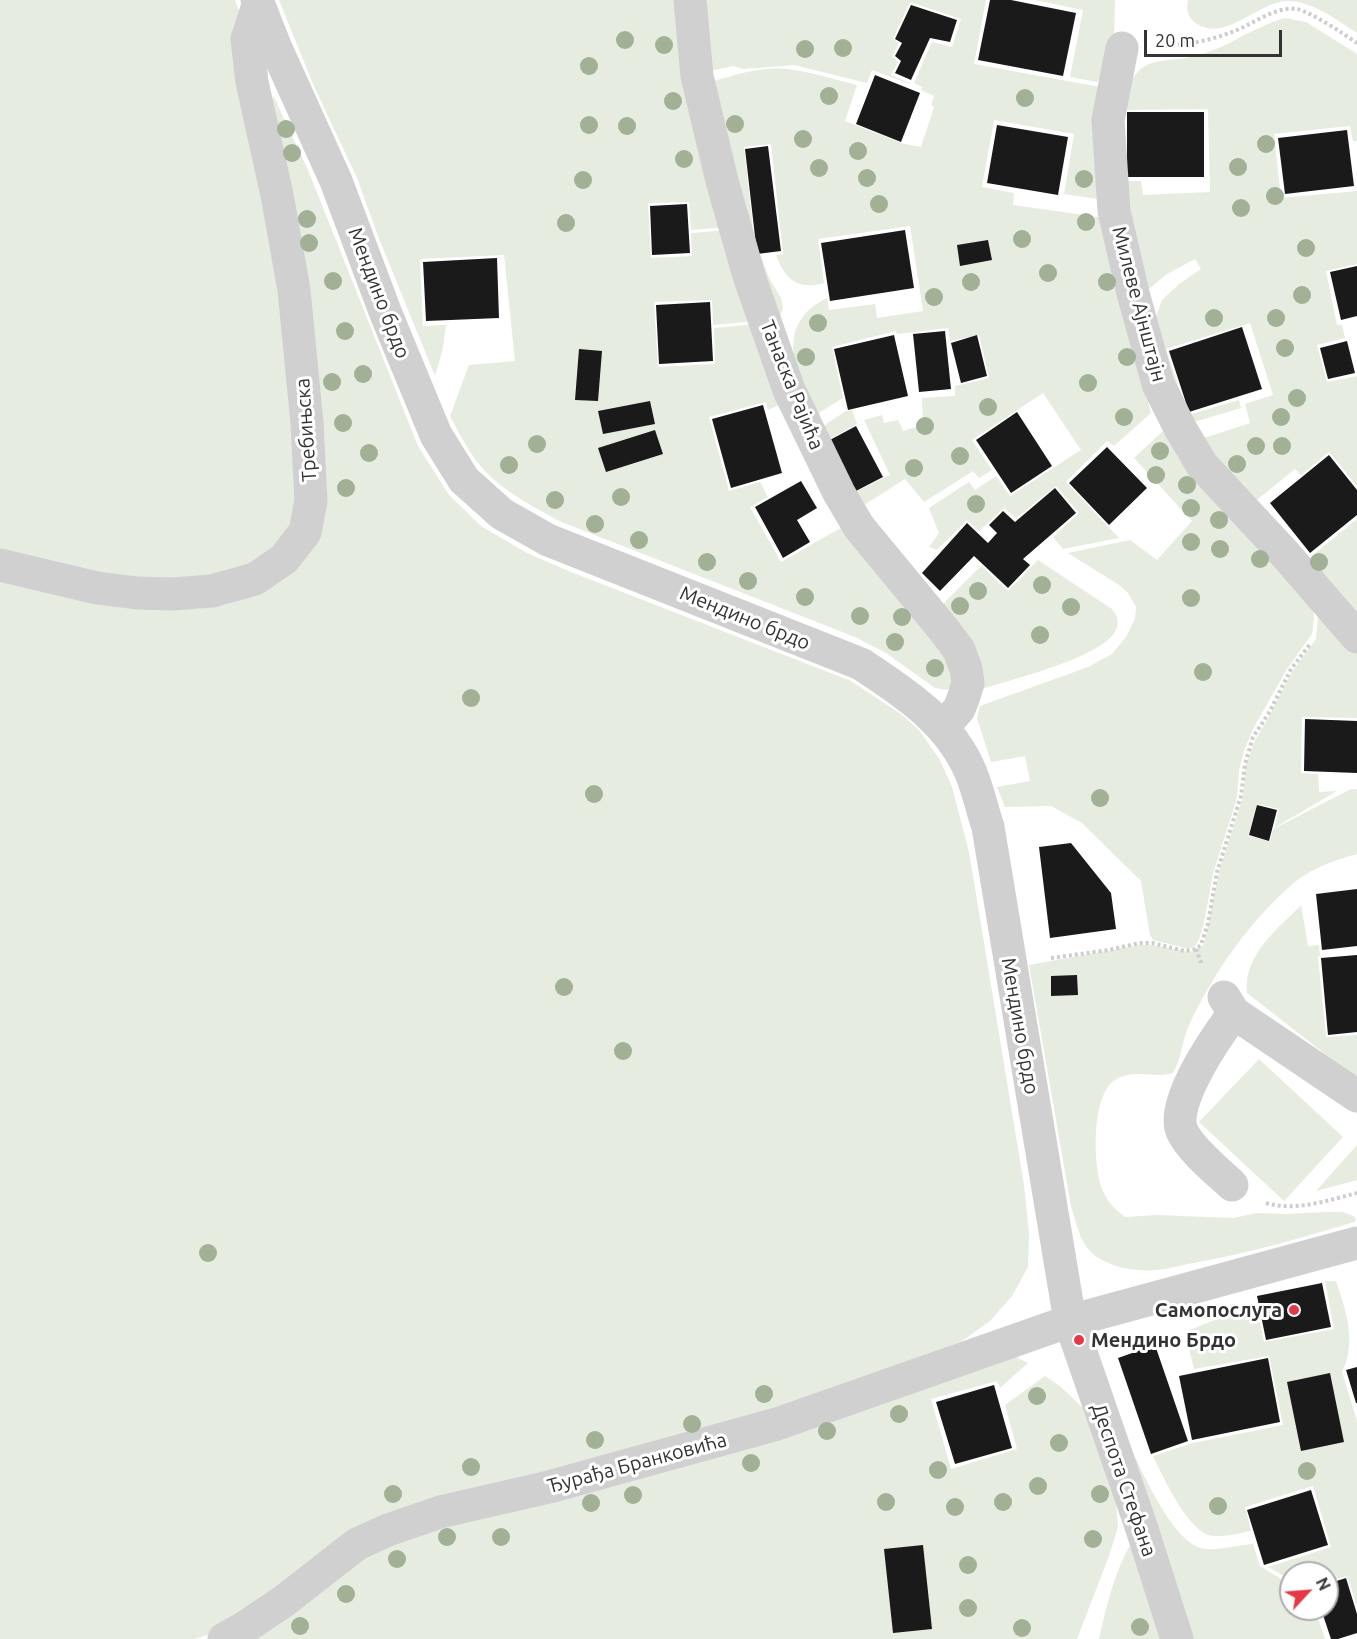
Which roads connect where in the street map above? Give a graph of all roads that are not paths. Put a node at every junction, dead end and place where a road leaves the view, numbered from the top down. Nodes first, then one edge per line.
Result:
1 (690, 0) edge
2 (258, 2) edge
3 (1122, 48) road end
4 (0, 565) edge
5 (1357, 637) edge
6 (944, 727) junction
7 (1357, 1096) edge
8 (1232, 1185) road end
9 (1357, 1244) edge
10 (1070, 1321) junction
11 (224, 1639) edge
12 (1177, 1639) edge

1 - 6 street, Танаска Рајића
2 - 4 street, Требињска
2 - 6 street, Мендино брдо
3 - 5 street, Милеве Ајнштајн
6 - 10 street, Мендино брдо
7 - 8 street
9 - 10 street, Ђурађа Бранковића
10 - 11 street, Ђурађа Бранковића
10 - 12 street, Деспота Стефана

